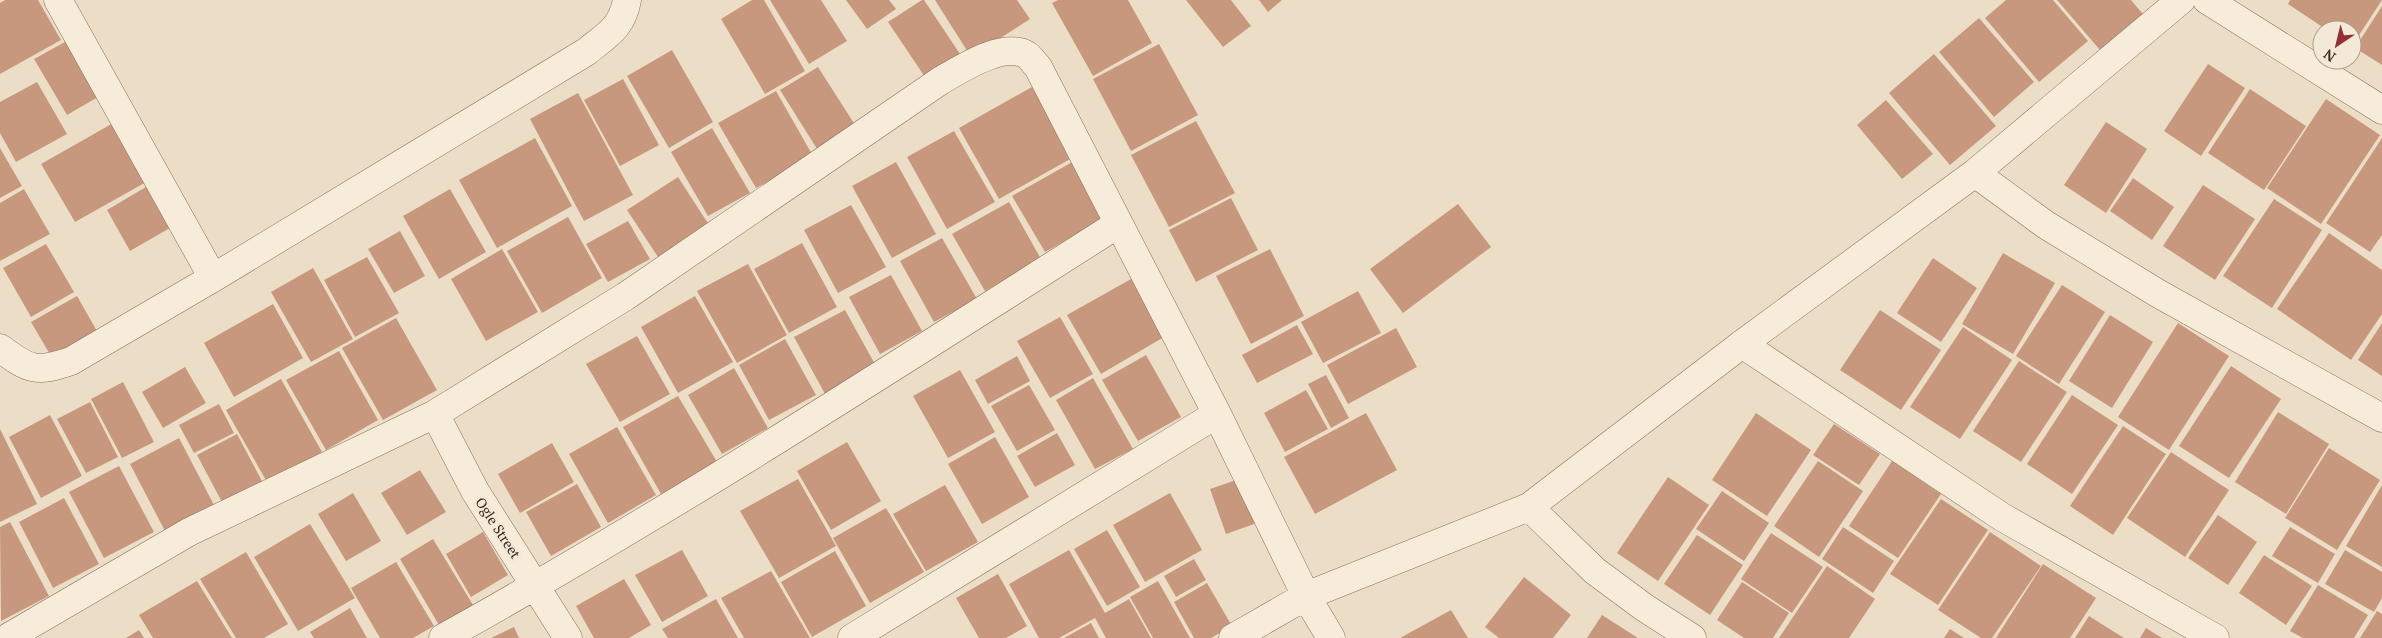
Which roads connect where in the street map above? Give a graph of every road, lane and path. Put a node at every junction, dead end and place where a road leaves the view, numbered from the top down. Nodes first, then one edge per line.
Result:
1 (58, 0) edge
2 (627, 0) edge
3 (2182, 0) edge
4 (2207, 0) edge
5 (2382, 110) edge
6 (1975, 173) junction
7 (1118, 224) junction
8 (213, 278) junction
9 (1742, 344) junction
10 (0, 348) edge
11 (435, 414) junction
12 (1216, 414) junction
13 (2382, 418) edge
14 (1529, 507) junction
15 (536, 586) junction
16 (1306, 596) junction
17 (7, 638) edge
18 (443, 638) edge
19 (568, 638) edge
20 (852, 638) edge
21 (1233, 638) edge
22 (1331, 638) edge
23 (1692, 638) edge
24 (2215, 638) edge

1 - 8 street
2 - 8 street
3 - 6 street
4 - 5 street
6 - 9 street
6 - 13 street
7 - 11 street
7 - 12 street
7 - 15 street
8 - 10 street
9 - 14 street
9 - 24 street
11 - 15 street, Ogle Street
11 - 17 street
12 - 16 street
12 - 20 street
14 - 16 street
14 - 23 street
15 - 18 street
15 - 19 street, Ogle Street
16 - 21 street
16 - 22 street

